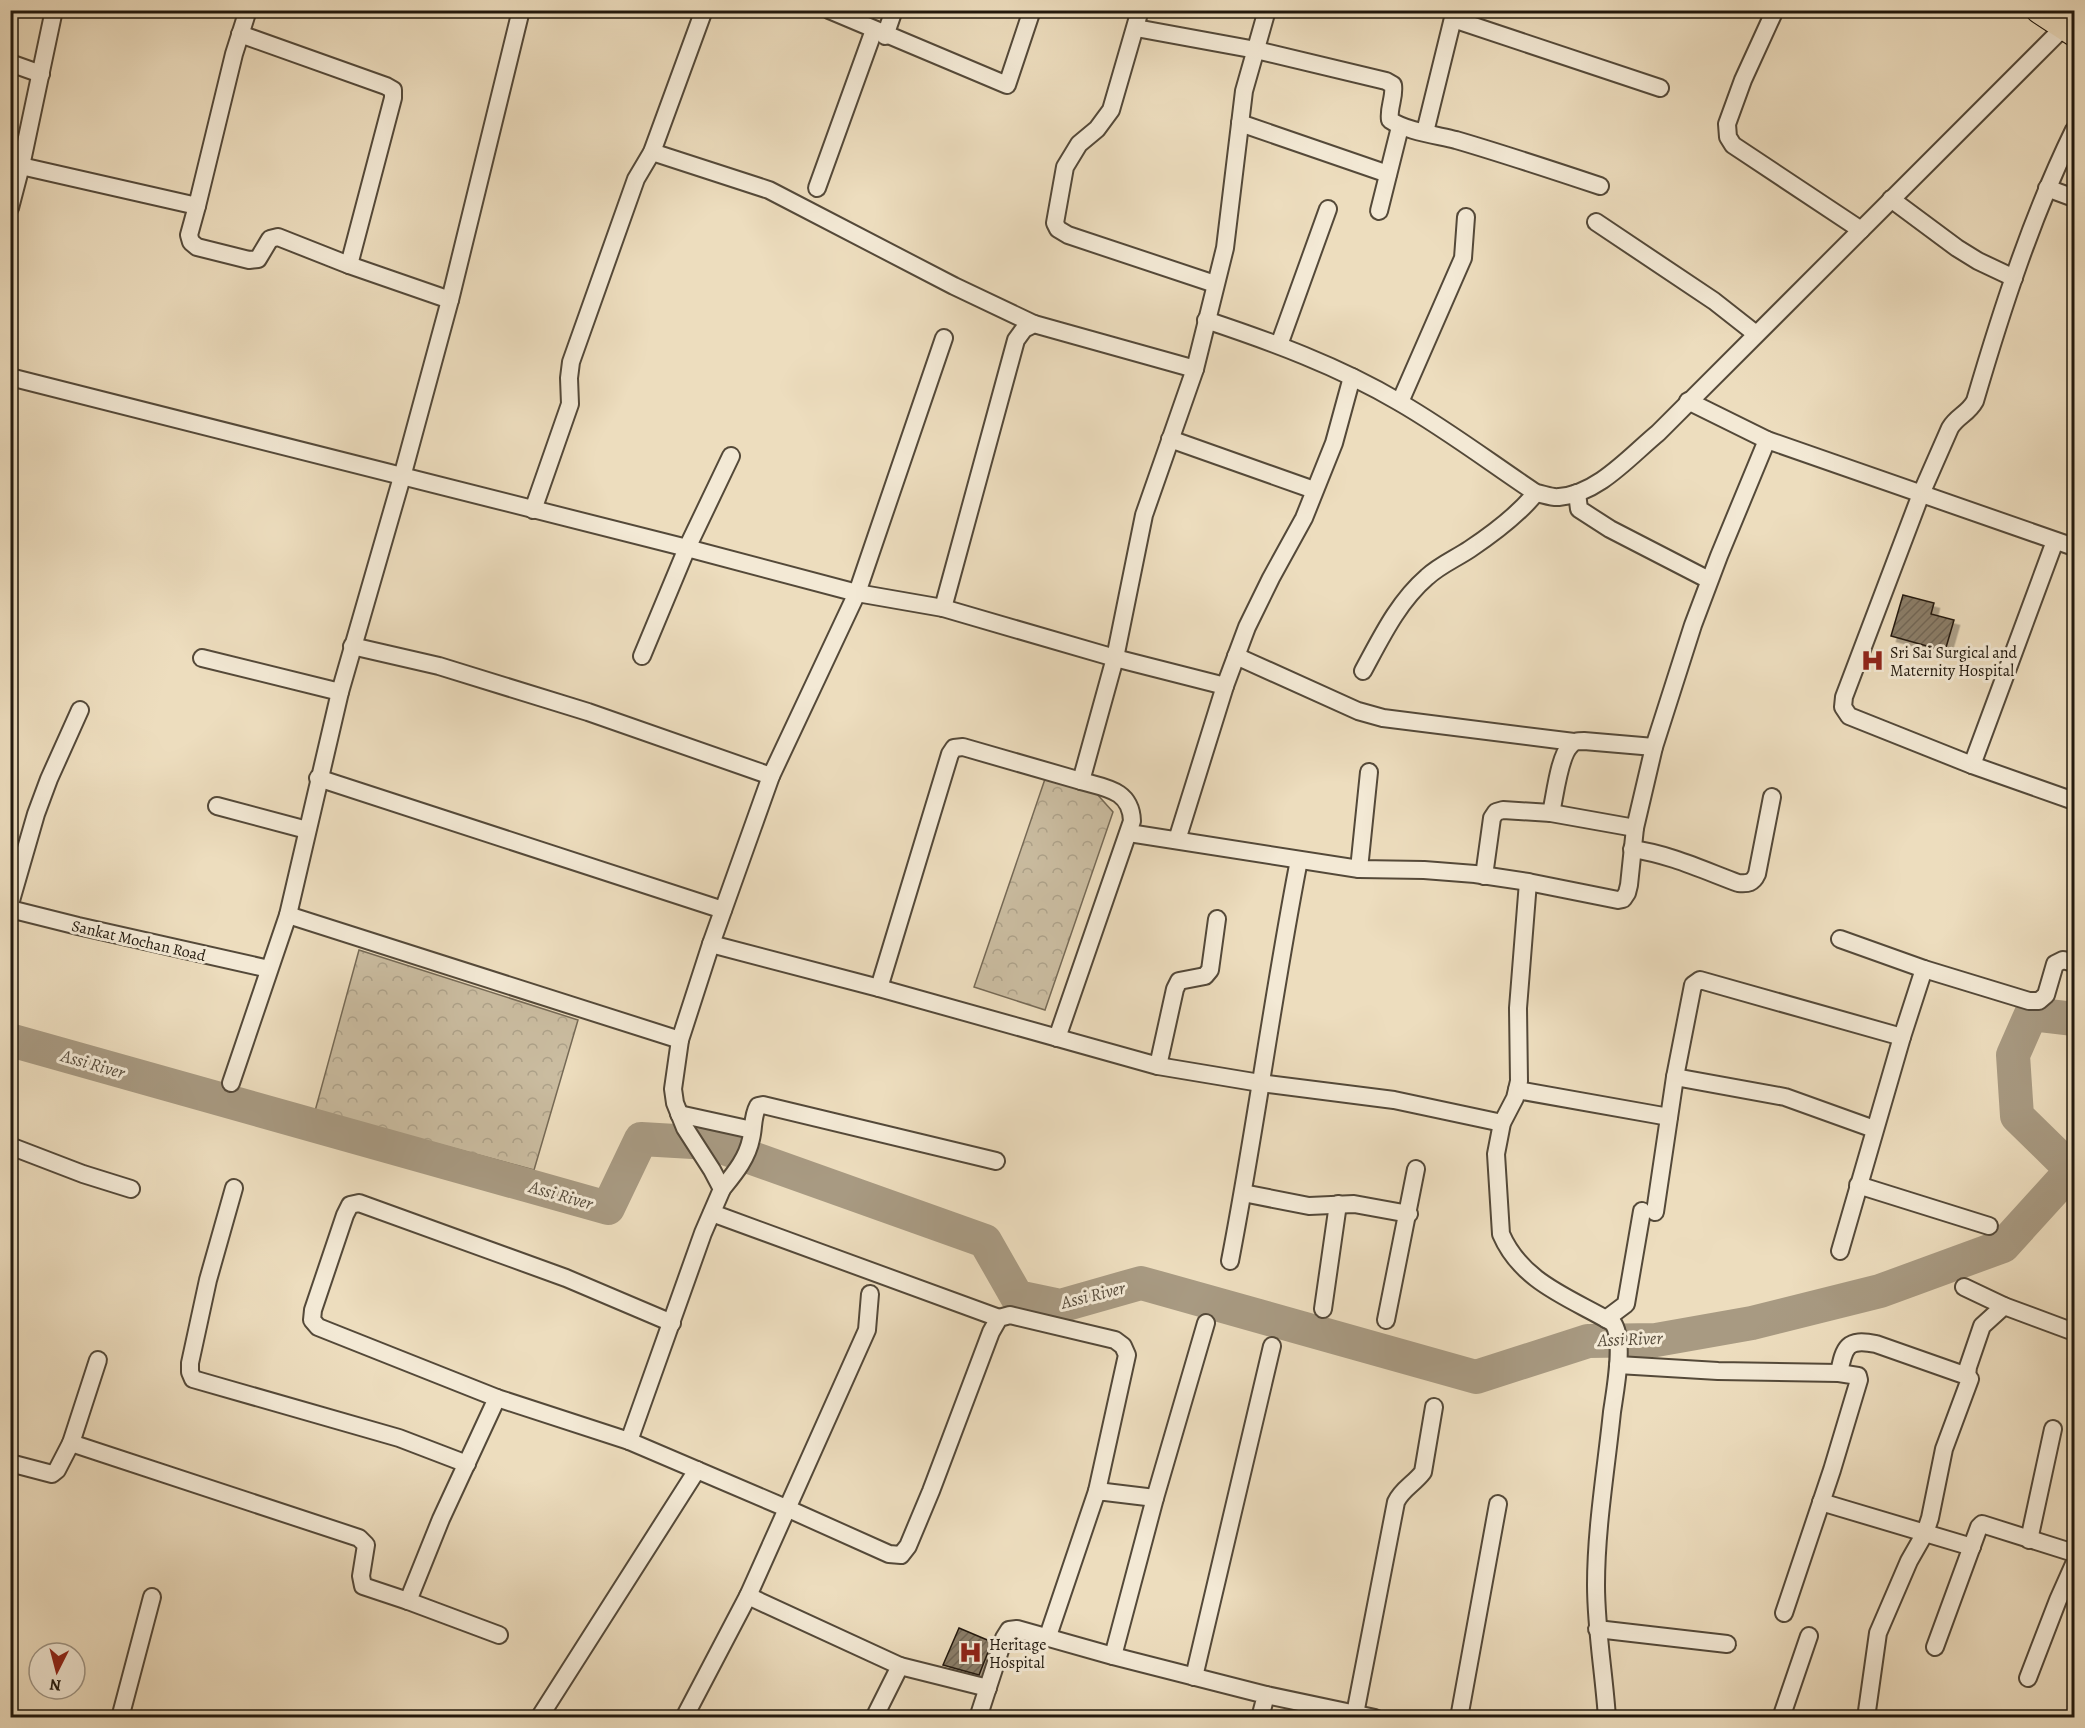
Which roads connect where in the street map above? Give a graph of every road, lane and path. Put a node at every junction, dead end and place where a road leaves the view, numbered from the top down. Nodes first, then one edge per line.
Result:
1 (54, 10) edge
2 (248, 10) edge
3 (521, 10) edge
4 (704, 10) edge
5 (829, 10) edge
6 (894, 10) edge
7 (1032, 10) edge
8 (1140, 10) edge
9 (1267, 10) edge
10 (1775, 10) edge
11 (2039, 10) edge
12 (1454, 15) edge
13 (2071, 26) edge
14 (1136, 28) junction
15 (880, 33) junction
16 (240, 34) junction
17 (1256, 50) junction
18 (10, 63) edge
19 (41, 74) junction
20 (1660, 88) dead end
21 (1240, 123) junction
22 (1400, 127) junction
23 (2074, 130) edge
24 (1425, 132) junction
25 (652, 152) junction
26 (21, 166) junction
27 (1388, 174) junction
28 (1600, 186) dead end
29 (817, 188) dead end
30 (2047, 188) junction
31 (2074, 198) edge
32 (1891, 200) junction
33 (197, 206) junction
34 (10, 208) edge
35 (1328, 209) dead end
36 (1379, 211) dead end
37 (1466, 217) dead end
38 (1596, 222) dead end
39 (1861, 230) junction
40 (349, 265) junction
41 (2014, 278) junction
42 (1215, 284) junction
43 (450, 300) junction
44 (1206, 320) junction
45 (1034, 324) junction
46 (1756, 334) junction
47 (944, 338) dead end
48 (1279, 345) junction
49 (1195, 369) junction
50 (1352, 377) junction
51 (10, 378) edge
52 (1688, 401) junction
53 (1400, 402) junction
54 (1170, 439) junction
55 (1767, 440) junction
56 (731, 456) dead end
57 (402, 477) junction
58 (1314, 490) junction
59 (1536, 493) junction
60 (1577, 493) junction
61 (1921, 494) junction
62 (533, 510) junction
63 (2055, 541) junction
64 (687, 548) junction
65 (2074, 548) edge
66 (1709, 580) junction
67 (857, 593) junction
68 (943, 608) junction
69 (352, 646) junction
70 (642, 656) dead end
71 (1236, 656) junction
72 (202, 658) dead end
73 (1115, 658) junction
74 (1363, 672) dead end
75 (1225, 686) junction
76 (340, 692) junction
77 (80, 710) dead end
78 (1575, 742) junction
79 (1654, 747) junction
80 (1972, 765) junction
81 (1369, 772) dead end
82 (771, 776) junction
83 (318, 778) junction
84 (1081, 781) junction
85 (1772, 797) dead end
86 (2074, 801) edge
87 (217, 806) dead end
88 (1551, 813) junction
89 (1635, 828) junction
90 (307, 830) junction
91 (1129, 833) junction
92 (1177, 840) junction
93 (1632, 849) junction
94 (1299, 860) junction
95 (1359, 869) junction
96 (1484, 876) junction
97 (1528, 882) junction
98 (10, 906) edge
99 (723, 910) junction
100 (288, 915) junction
101 (1217, 919) dead end
102 (1840, 939) dead end
103 (711, 944) junction
104 (2074, 963) edge
105 (268, 969) junction
106 (1924, 969) junction
107 (879, 988) junction
108 (1902, 1037) junction
109 (1057, 1038) junction
110 (680, 1040) junction
111 (1158, 1066) junction
112 (1675, 1077) junction
113 (231, 1083) dead end
114 (1260, 1083) junction
115 (1517, 1090) junction
116 (1669, 1117) junction
117 (682, 1121) junction
118 (1502, 1123) junction
119 (1875, 1129) junction
120 (752, 1135) junction
121 (10, 1146) edge
122 (996, 1161) dead end
123 (1416, 1169) dead end
124 (1858, 1185) junction
125 (234, 1188) dead end
126 (131, 1189) dead end
127 (722, 1189) junction
128 (1243, 1193) junction
129 (1338, 1204) junction
130 (712, 1213) junction
131 (1409, 1214) junction
132 (1989, 1226) dead end
133 (1840, 1251) dead end
134 (1230, 1261) dead end
135 (1964, 1287) dead end
136 (870, 1294) dead end
137 (2004, 1306) junction
138 (1323, 1309) dead end
139 (999, 1318) junction
140 (1386, 1320) dead end
141 (672, 1323) junction
142 (1206, 1323) dead end
143 (1612, 1324) junction
144 (2074, 1332) edge
145 (1272, 1346) dead end
146 (98, 1360) dead end
147 (1618, 1360) junction
148 (1839, 1373) junction
149 (1967, 1376) junction
150 (497, 1398) junction
151 (1434, 1407) dead end
152 (2053, 1429) dead end
153 (629, 1441) junction
154 (71, 1443) junction
155 (10, 1463) edge
156 (467, 1464) junction
157 (697, 1470) junction
158 (1097, 1491) junction
159 (1155, 1498) junction
160 (1821, 1502) junction
161 (1498, 1504) dead end
162 (786, 1508) junction
163 (1924, 1533) junction
164 (2029, 1540) junction
165 (1972, 1547) junction
166 (2074, 1553) edge
167 (2074, 1564) edge
168 (748, 1596) junction
169 (152, 1597) dead end
170 (408, 1601) junction
171 (1784, 1613) dead end
172 (1597, 1629) junction
173 (499, 1635) dead end
174 (1048, 1636) junction
175 (1809, 1636) dead end
176 (1726, 1644) dead end
177 (1935, 1647) dead end
178 (1113, 1656) junction
179 (900, 1666) junction
180 (1194, 1677) junction
181 (2028, 1678) dead end
182 (988, 1688) junction
183 (1266, 1695) junction
184 (1867, 1711) dead end
185 (1355, 1714) junction
186 (120, 1718) edge
187 (539, 1718) edge
188 (684, 1718) edge
189 (874, 1718) edge
190 (978, 1718) edge
191 (1260, 1718) edge
192 (1375, 1718) edge
193 (1459, 1718) edge
194 (1607, 1718) edge
195 (1780, 1718) edge

1 - 19 street
2 - 16 street
3 - 43 street
4 - 25 street
5 - 15 street
6 - 15 street
7 - 15 street
8 - 14 street
9 - 17 street
10 - 39 street
11 - 13 main road
12 - 20 street
12 - 24 street
13 - 32 street
14 - 17 street
14 - 42 street
15 - 29 street
16 - 33 street
16 - 40 street
17 - 21 street
17 - 22 street
18 - 19 street
19 - 26 street
21 - 27 street
21 - 42 street
22 - 24 street
22 - 27 street
23 - 30 street
24 - 28 street
25 - 45 street
25 - 62 street
26 - 33 street
26 - 34 street
27 - 36 street
30 - 31 street
30 - 41 street
32 - 39 street
32 - 41 street
33 - 40 street
35 - 48 street
37 - 53 street
38 - 46 street
39 - 46 street
40 - 43 street
41 - 61 street
42 - 44 street
43 - 57 street
44 - 48 street
44 - 49 street
45 - 49 street
45 - 68 street
46 - 52 street
47 - 67 street
48 - 50 street
49 - 54 street
50 - 53 street
50 - 58 street
51 - 57 street
52 - 55 street
52 - 60 street
53 - 59 street
54 - 58 street
54 - 73 street
55 - 61 street
55 - 66 street
56 - 64 street
57 - 62 street
57 - 69 street
58 - 71 street
59 - 60 street
59 - 74 street
60 - 66 street
61 - 63 street
61 - 80 street
62 - 64 street
63 - 65 street
63 - 80 street
64 - 67 street
64 - 70 street
66 - 79 street
67 - 68 street
67 - 82 street
68 - 73 street
69 - 76 street
69 - 82 street
71 - 75 street
71 - 78 street
72 - 76 street
73 - 75 street
73 - 84 street
75 - 92 street
76 - 83 street
77 - 98 street
78 - 79 street
78 - 88 street
79 - 89 street
80 - 86 street
81 - 95 street
82 - 99 street
83 - 90 street
83 - 99 street
84 - 91 street
84 - 107 street
85 - 93 street
87 - 90 street
88 - 89 street
88 - 96 street
89 - 93 street
90 - 100 street
91 - 92 street
91 - 109 street
92 - 94 street
93 - 97 street
94 - 95 street
94 - 114 street
95 - 96 street
96 - 97 street
97 - 115 street
98 - 105 street, Sankat Mochan Road
99 - 103 street
100 - 105 street
100 - 110 street
101 - 111 street
102 - 106 street
103 - 107 street
103 - 110 street
104 - 106 street
105 - 113 street
106 - 108 street
107 - 109 street
108 - 112 street
108 - 119 street
109 - 111 street
110 - 117 street
111 - 114 street
112 - 116 street
112 - 119 street
114 - 118 street
114 - 128 street
115 - 116 street
115 - 118 street
116 - 143 street
117 - 120 street
117 - 127 street
118 - 143 street
119 - 124 street
120 - 122 street
120 - 127 street
121 - 126 street
123 - 131 street
124 - 132 street
124 - 133 street
125 - 156 street
127 - 130 street
128 - 129 street
128 - 134 street
129 - 131 street
129 - 138 street
130 - 139 street
130 - 141 street
131 - 140 street
135 - 137 street
136 - 162 street
137 - 144 street
137 - 149 street
139 - 158 street
139 - 162 street
141 - 150 street
141 - 153 street
142 - 159 street
143 - 147 street
145 - 180 street
146 - 154 street
147 - 148 street
147 - 172 street
148 - 149 street
148 - 160 street
149 - 163 street
150 - 153 street
150 - 156 street
151 - 185 street
152 - 164 street
153 - 157 street
154 - 155 street
154 - 170 street
156 - 170 street
157 - 162 street
157 - 187 street
158 - 159 street
158 - 174 street
159 - 178 street
160 - 163 street
160 - 171 street
161 - 193 street
162 - 168 street
163 - 165 street
163 - 184 street
164 - 165 street
164 - 166 street
165 - 177 street
167 - 181 street
168 - 179 street
168 - 188 street
169 - 186 street
170 - 173 street
172 - 176 street
172 - 194 street
174 - 178 street
174 - 182 street
175 - 195 street
178 - 180 street
179 - 182 street
179 - 189 street
180 - 183 street
182 - 190 street
183 - 185 street
183 - 191 street
185 - 192 street

